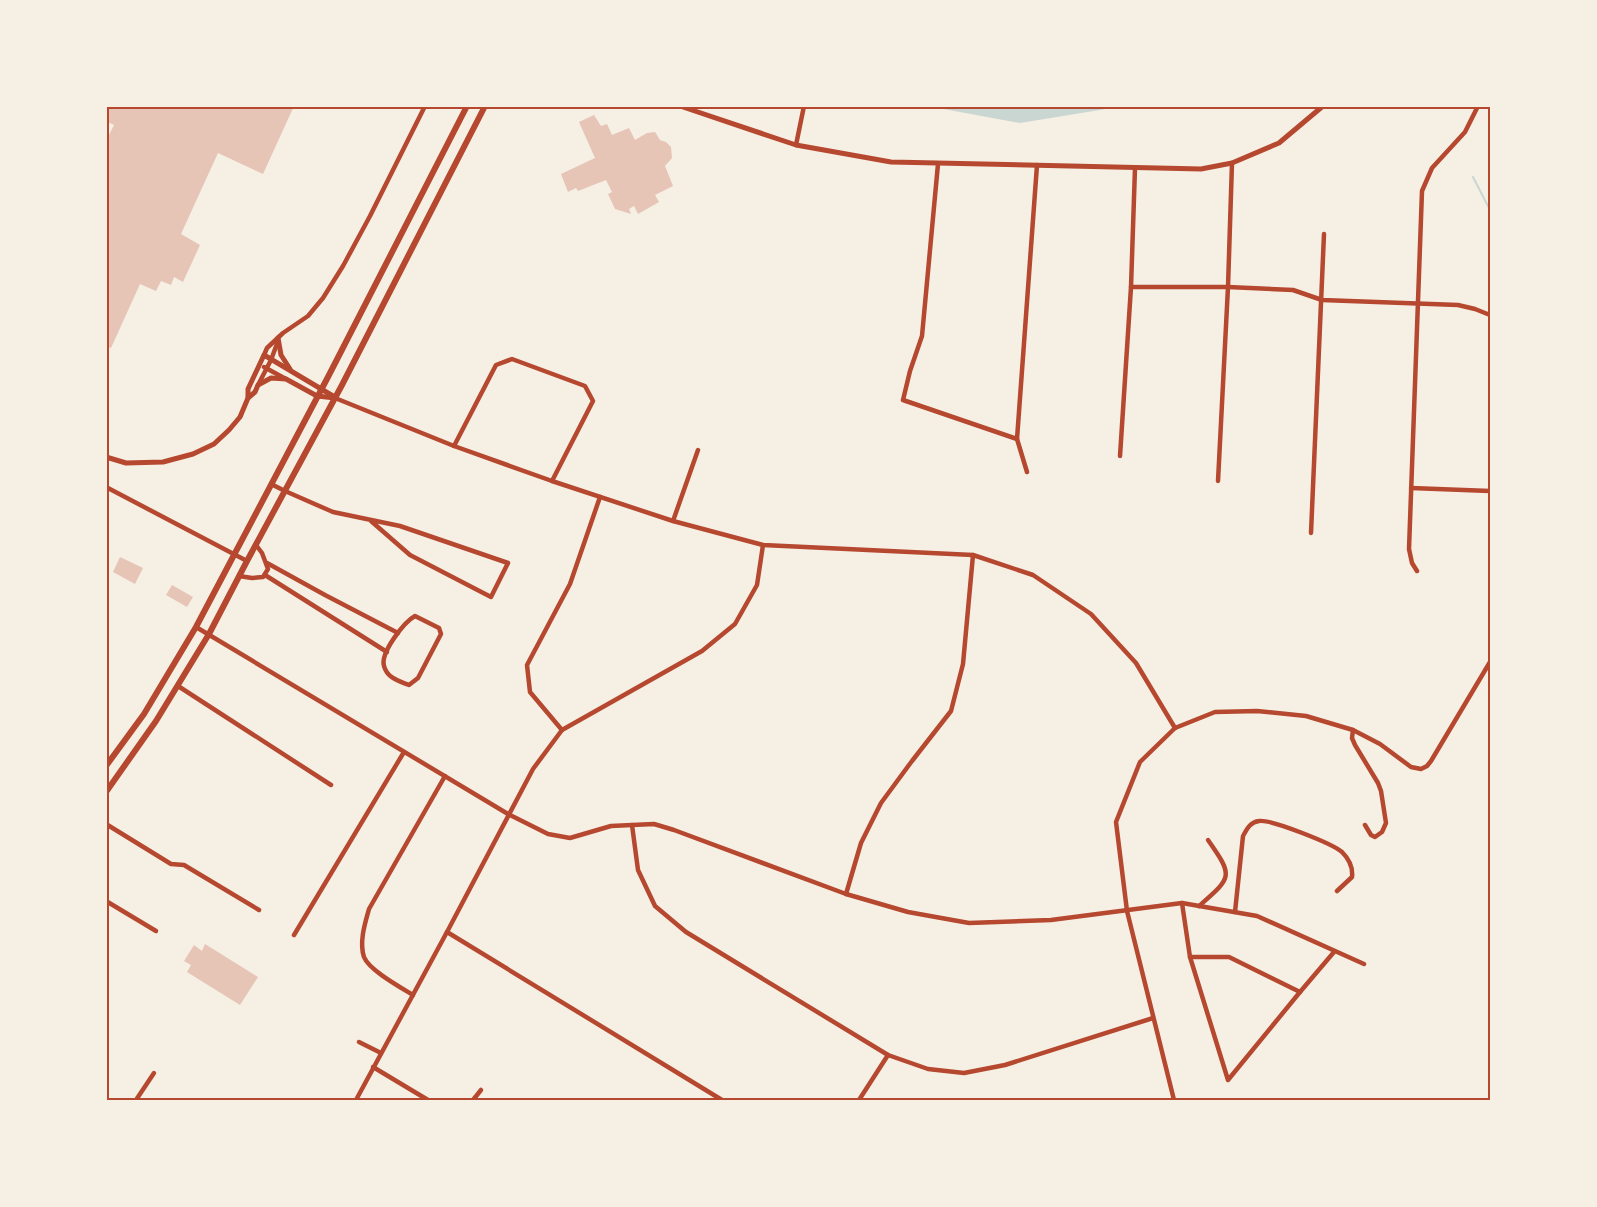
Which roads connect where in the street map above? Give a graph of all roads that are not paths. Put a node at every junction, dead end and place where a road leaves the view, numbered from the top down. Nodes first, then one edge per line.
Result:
1 (425, 106) edge
2 (467, 106) edge
3 (485, 106) edge
4 (680, 106) edge
5 (804, 106) edge
6 (1323, 106) edge
7 (1478, 106) edge
8 (796, 144) junction
9 (1232, 163) junction
10 (938, 164) junction
11 (1037, 165) junction
12 (1135, 168) junction
13 (1324, 234) dead end
14 (1131, 287) junction
15 (1228, 287) junction
16 (1322, 300) junction
17 (1418, 303) junction
18 (1491, 315) edge
19 (278, 338) junction
20 (264, 355) junction
21 (271, 360) junction
22 (259, 364) junction
23 (267, 368) junction
24 (291, 371) junction
25 (286, 379) junction
26 (258, 385) junction
27 (321, 388) junction
28 (316, 396) junction
29 (249, 398) junction
30 (335, 398) junction
31 (1017, 439) junction
32 (454, 446) junction
33 (698, 450) dead end
34 (1120, 456) dead end
35 (106, 457) edge
36 (1027, 472) dead end
37 (552, 481) junction
38 (1218, 481) dead end
39 (272, 484) junction
40 (106, 487) edge
41 (1411, 488) junction
42 (285, 491) junction
43 (1491, 491) edge
44 (600, 497) junction
45 (371, 521) junction
46 (673, 521) junction
47 (1311, 533) dead end
48 (256, 545) junction
49 (763, 545) junction
50 (235, 554) junction
51 (973, 555) junction
52 (247, 561) junction
53 (267, 562) junction
54 (1417, 571) dead end
55 (265, 575) junction
56 (239, 576) junction
57 (196, 627) junction
58 (398, 633) junction
59 (209, 634) junction
60 (387, 652) junction
61 (1491, 662) edge
62 (178, 687) junction
63 (1175, 728) junction
64 (562, 730) junction
65 (1353, 730) junction
66 (404, 752) junction
67 (106, 765) edge
68 (445, 776) junction
69 (331, 785) dead end
70 (106, 792) edge
71 (508, 814) junction
72 (106, 824) edge
73 (632, 825) junction
74 (1365, 825) dead end
75 (1208, 840) dead end
76 (1337, 891) dead end
77 (846, 894) junction
78 (106, 901) edge
79 (1182, 903) junction
80 (1199, 906) junction
81 (259, 910) dead end
82 (1127, 911) junction
83 (1235, 912) junction
84 (156, 931) dead end
85 (447, 932) junction
86 (294, 935) dead end
87 (1334, 952) junction
88 (1190, 957) junction
89 (1364, 964) dead end
90 (1300, 992) junction
91 (413, 995) junction
92 (1153, 1018) junction
93 (358, 1042) dead end
94 (381, 1053) junction
95 (888, 1055) junction
96 (373, 1067) junction
97 (154, 1073) dead end
98 (480, 1090) dead end
99 (136, 1101) edge
100 (356, 1101) edge
101 (428, 1101) edge
102 (473, 1101) edge
103 (722, 1101) edge
104 (859, 1101) edge
105 (1174, 1101) edge

1 - 19 street
2 - 27 main road
3 - 30 main road
4 - 8 street
5 - 8 street
6 - 9 street
7 - 17 street
8 - 10 street
9 - 12 street
9 - 15 street
10 - 11 street
10 - 31 street
11 - 12 street
11 - 31 street
12 - 14 street
13 - 16 street
14 - 15 street
14 - 34 street
15 - 16 street
15 - 38 street
16 - 17 street
16 - 47 street
17 - 18 street
17 - 41 street
19 - 20 street
19 - 21 street
19 - 24 street
20 - 21 street
20 - 22 street
21 - 23 street
21 - 24 street
22 - 23 street
22 - 29 street
23 - 25 street
23 - 26 street
24 - 27 street
25 - 26 street
25 - 28 street
26 - 29 street
27 - 28 main road
27 - 30 street
28 - 30 street
28 - 39 main road
29 - 35 street
30 - 32 street
30 - 42 main road
31 - 36 street
32 - 37 street
32 - 37 street
33 - 46 street
37 - 44 street
39 - 42 street
39 - 50 main road
40 - 50 street
41 - 43 street
41 - 54 street
42 - 45 street
42 - 48 main road
44 - 46 street
44 - 64 street
45 - 45 street
46 - 49 street
48 - 52 main road
48 - 53 street
49 - 51 street
49 - 64 street
50 - 52 street
50 - 57 main road
51 - 63 street
51 - 77 street
52 - 56 main road
53 - 55 street
53 - 58 street
55 - 56 street
55 - 60 street
56 - 59 main road
57 - 59 street
57 - 67 main road
58 - 60 street
58 - 60 street
59 - 62 main road
59 - 66 street
61 - 65 street
62 - 69 street
62 - 70 main road
63 - 65 street
63 - 82 street
64 - 71 street
65 - 74 street
66 - 68 street
66 - 86 street
68 - 71 street
68 - 91 street
71 - 73 street
71 - 85 street
72 - 81 street
73 - 77 street
73 - 95 street
75 - 80 street
76 - 83 street
77 - 82 street
78 - 84 street
79 - 80 street
79 - 82 street
79 - 88 street
80 - 83 street
82 - 92 street
83 - 87 street
85 - 91 street
85 - 103 street
87 - 89 street
87 - 90 street
88 - 90 street
88 - 90 street
91 - 94 street
92 - 95 street
92 - 105 street
93 - 94 street
94 - 96 street
95 - 104 street
96 - 100 street
96 - 101 street
97 - 99 street
98 - 102 street

